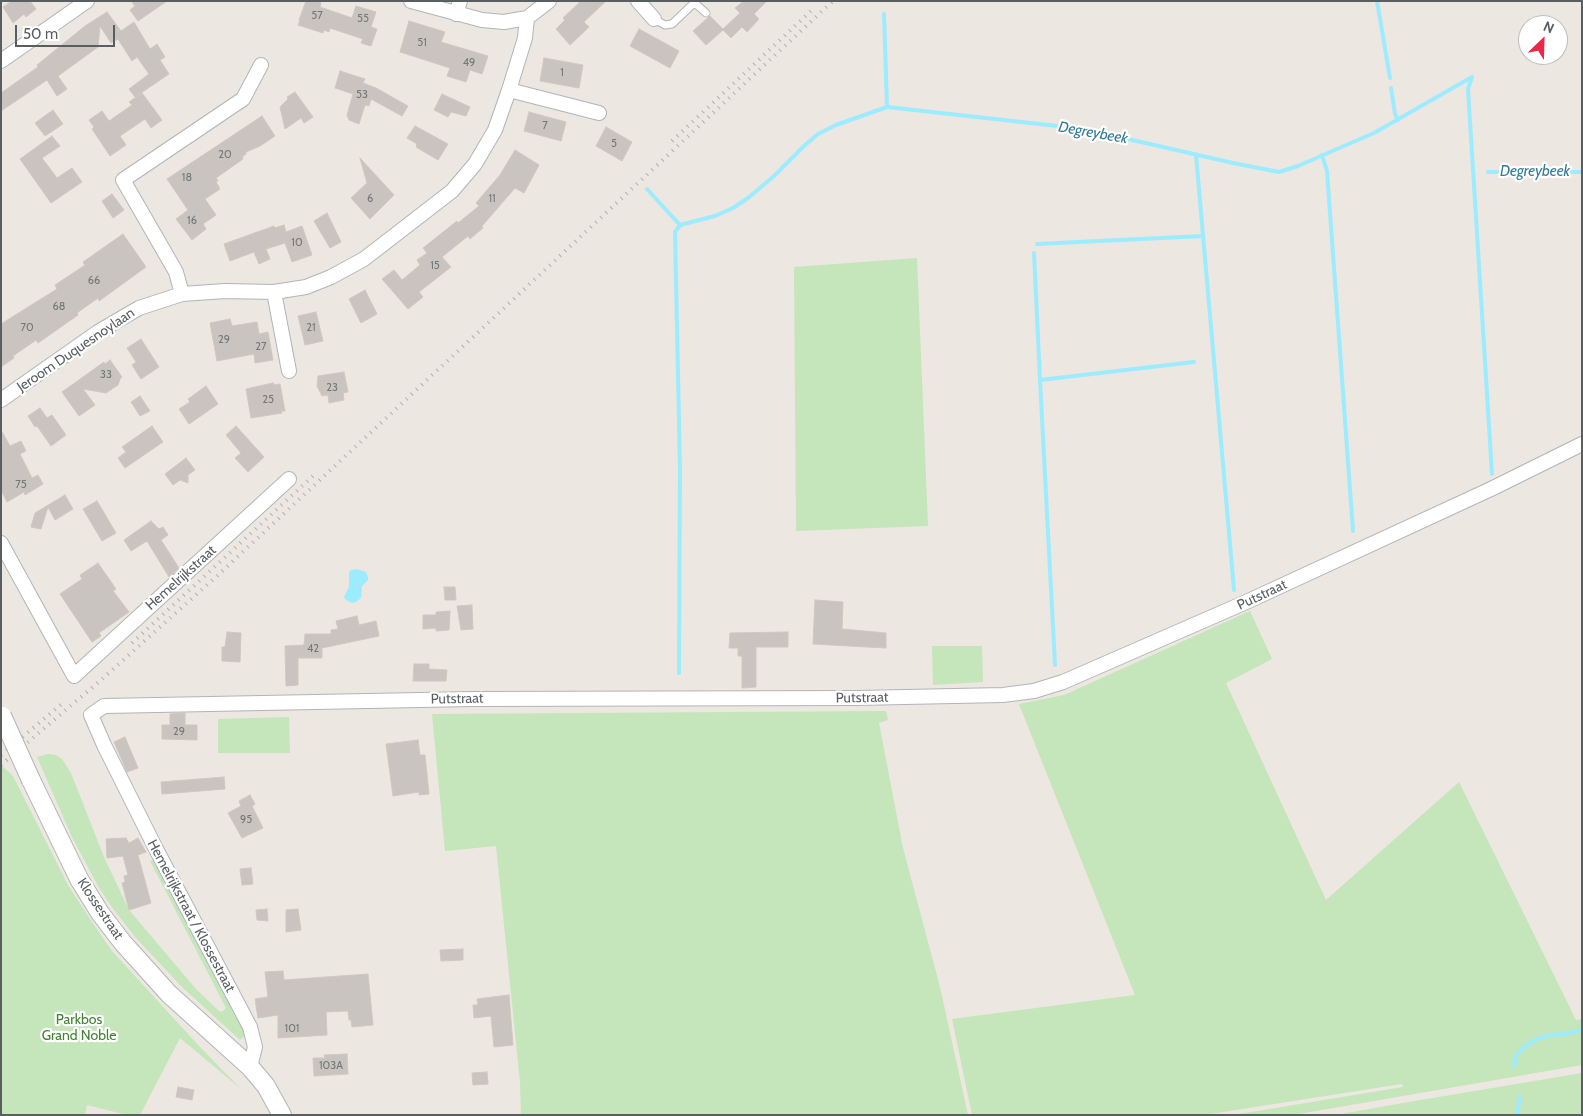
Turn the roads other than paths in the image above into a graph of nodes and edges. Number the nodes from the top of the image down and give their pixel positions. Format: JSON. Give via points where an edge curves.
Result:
{"nodes":[{"id":1,"x":87,"y":1,"type":"edge"},
{"id":2,"x":411,"y":1,"type":"edge"},
{"id":3,"x":549,"y":1,"type":"edge"},
{"id":4,"x":638,"y":1,"type":"edge"},
{"id":5,"x":458,"y":7,"type":"edge"},
{"id":6,"x":706,"y":13,"type":"dead end"},
{"id":7,"x":527,"y":18,"type":"junction"},
{"id":8,"x":654,"y":19,"type":"joint"},
{"id":9,"x":1,"y":61,"type":"edge"},
{"id":10,"x":261,"y":64,"type":"dead end"},
{"id":11,"x":509,"y":90,"type":"junction"},
{"id":12,"x":598,"y":113,"type":"dead end"},
{"id":13,"x":274,"y":292,"type":"junction"},
{"id":14,"x":182,"y":294,"type":"junction"},
{"id":15,"x":289,"y":371,"type":"dead end"},
{"id":16,"x":1,"y":400,"type":"edge"},
{"id":17,"x":1582,"y":444,"type":"edge"},
{"id":18,"x":289,"y":479,"type":"dead end"},
{"id":19,"x":1,"y":543,"type":"edge"},
{"id":20,"x":91,"y":715,"type":"joint"},
{"id":21,"x":2,"y":716,"type":"edge"},
{"id":22,"x":250,"y":1067,"type":"junction"},
{"id":23,"x":279,"y":1113,"type":"edge"}],
"edges":[{"from":1,"to":9,"type":"street"},
{"from":2,"to":5,"type":"street"},
{"from":3,"to":7,"type":"street"},
{"from":4,"to":8,"type":"street"},
{"from":5,"to":7,"type":"street","via":[[482,20],[504,22]]},
{"from":6,"to":8,"type":"lane","via":[[693,4],[672,24],[665,25]]},
{"from":7,"to":11,"type":"street","name":"Jeroom Duquesnoylaan"},
{"from":10,"to":14,"type":"street","via":[[243,99],[123,180],[176,272]]},
{"from":11,"to":12,"type":"street"},
{"from":11,"to":13,"type":"street","name":"Jeroom Duquesnoylaan","via":[[495,130],[475,164],[452,191],[364,259],[306,287]]},
{"from":13,"to":14,"type":"street","name":"Jeroom Duquesnoylaan"},
{"from":13,"to":15,"type":"street"},
{"from":14,"to":16,"type":"street","name":"Jeroom Duquesnoylaan","via":[[133,311]]},
{"from":17,"to":20,"type":"street","name":"Putstraat","via":[[1253,599],[1063,682],[1034,691],[1003,695],[856,698],[465,699],[104,706]]},
{"from":18,"to":19,"type":"street","name":"Hemelrijkstraat","via":[[74,676]]},
{"from":20,"to":22,"type":"street","name":"Hemelrijkstraat / Klossestraat","via":[[156,849],[250,1027],[255,1047]]},
{"from":21,"to":22,"type":"street","name":"Klossestraat","bridge":true,"via":[[79,879],[100,913],[169,994]]},
{"from":22,"to":23,"type":"street","via":[[266,1086]]}]}
